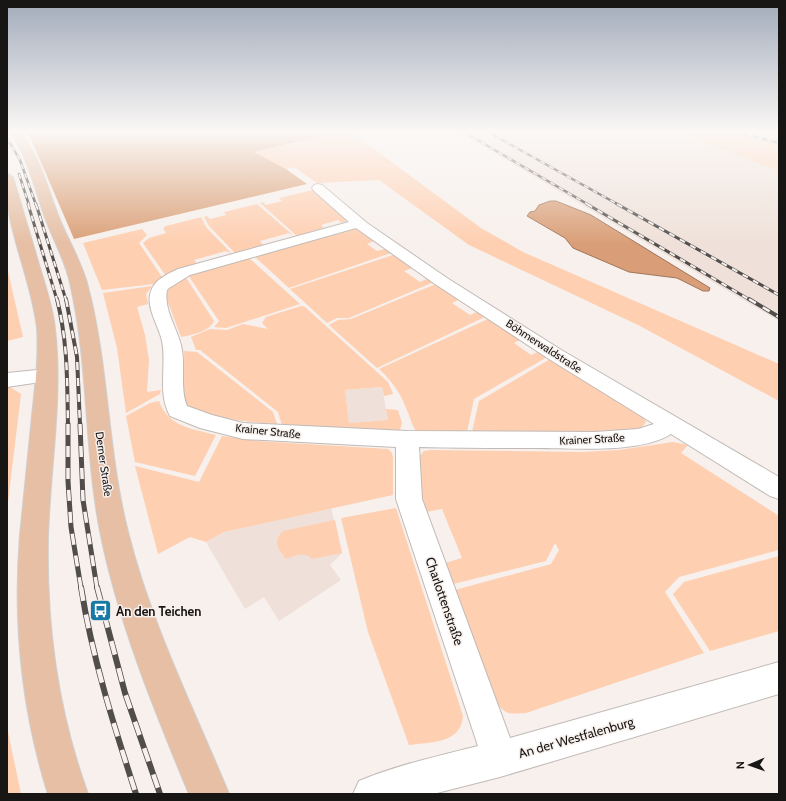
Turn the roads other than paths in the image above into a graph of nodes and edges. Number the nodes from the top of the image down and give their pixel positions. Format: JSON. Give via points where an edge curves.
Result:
{"nodes":[{"id":1,"x":36,"y":169,"type":"edge"},
{"id":2,"x":7,"y":176,"type":"edge"},
{"id":3,"x":318,"y":188,"type":"dead end"},
{"id":4,"x":359,"y":223,"type":"junction"},
{"id":5,"x":47,"y":375,"type":"junction"},
{"id":6,"x":7,"y":380,"type":"edge"},
{"id":7,"x":671,"y":424,"type":"junction"},
{"id":8,"x":407,"y":439,"type":"junction"},
{"id":9,"x":779,"y":489,"type":"edge"},
{"id":10,"x":779,"y":678,"type":"edge"},
{"id":11,"x":500,"y":759,"type":"junction"},
{"id":12,"x":68,"y":794,"type":"edge"},
{"id":13,"x":209,"y":794,"type":"edge"},
{"id":14,"x":372,"y":794,"type":"edge"}],
"edges":[{"from":1,"to":13,"type":"main road","name":"Derner Straße","via":[[49,210],[73,264],[85,317],[93,359],[97,412],[114,531],[152,654]]},
{"from":2,"to":5,"type":"main road","via":[[46,328]]},
{"from":3,"to":4,"type":"street","name":"Böhmerwaldstraße"},
{"from":4,"to":7,"type":"street","name":"Böhmerwaldstraße","via":[[441,281],[556,355]]},
{"from":4,"to":8,"type":"street","name":"Krainer Straße","via":[[184,272],[168,281],[159,291],[158,301],[173,349],[173,401],[178,411],[243,431]]},
{"from":5,"to":6,"type":"street"},
{"from":5,"to":12,"type":"main road","via":[[34,537],[33,597],[36,647],[44,703],[58,766]]},
{"from":7,"to":8,"type":"street","name":"Krainer Straße","via":[[656,433],[638,437],[595,440]]},
{"from":7,"to":9,"type":"street","name":"Böhmerwaldstraße"},
{"from":8,"to":11,"type":"street","name":"Charlottenstraße","via":[[409,499]]},
{"from":10,"to":11,"type":"street","name":"An der Westfalenburg"},
{"from":11,"to":14,"type":"street","name":"An der Westfalenburg","via":[[415,780]]}]}
